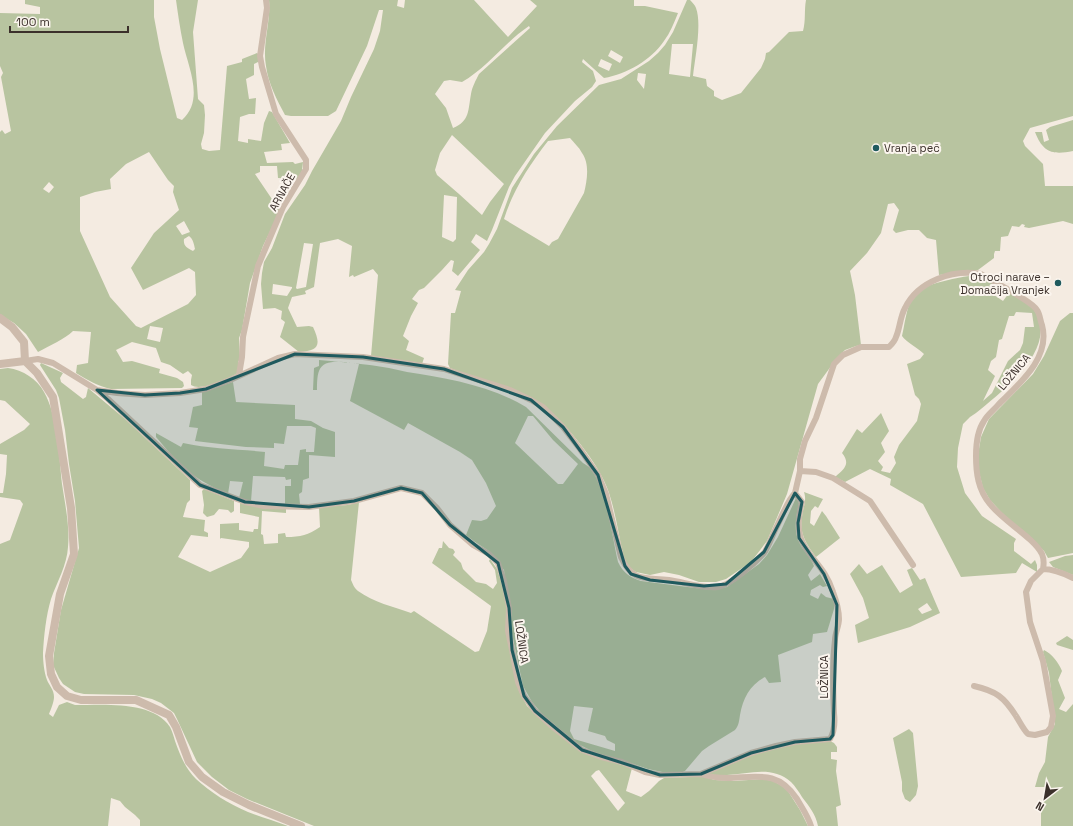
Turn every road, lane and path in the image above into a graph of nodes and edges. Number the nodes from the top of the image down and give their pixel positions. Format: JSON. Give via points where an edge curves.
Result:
{"nodes":[{"id":1,"x":266,"y":0,"type":"edge"},
{"id":2,"x":0,"y":318,"type":"edge"},
{"id":3,"x":25,"y":362,"type":"junction"},
{"id":4,"x":0,"y":364,"type":"edge"},
{"id":5,"x":239,"y":375,"type":"junction"},
{"id":6,"x":96,"y":390,"type":"junction"},
{"id":7,"x":800,"y":471,"type":"junction"},
{"id":8,"x":795,"y":493,"type":"junction"},
{"id":9,"x":913,"y":565,"type":"dead end"},
{"id":10,"x":1043,"y":569,"type":"junction"},
{"id":11,"x":1073,"y":578,"type":"edge"},
{"id":12,"x":974,"y":686,"type":"dead end"},
{"id":13,"x":701,"y":774,"type":"junction"},
{"id":14,"x":301,"y":826,"type":"edge"},
{"id":15,"x":811,"y":826,"type":"edge"}],
"edges":[{"from":1,"to":5,"type":"street","name":"ARNAČE","via":[[260,56],[262,68],[276,114],[306,160],[306,169],[283,207],[258,266],[243,337]]},
{"from":2,"to":3,"type":"street","via":[[12,327],[24,342]]},
{"from":3,"to":4,"type":"street"},
{"from":3,"to":6,"type":"street","via":[[38,359],[53,363]]},
{"from":3,"to":14,"type":"street","via":[[37,373],[53,397],[71,508],[74,554],[60,594],[48,656],[51,674],[57,687],[67,696],[81,700],[136,700],[168,715],[176,727],[189,762],[202,777],[223,792],[249,805]]},
{"from":5,"to":6,"type":"street","via":[[206,389],[180,393],[145,395]]},
{"from":5,"to":8,"type":"street","name":"LOŽNICA","via":[[278,358],[295,354],[363,357],[444,369],[510,390],[531,400],[543,407],[563,428],[598,475],[606,494],[625,566],[631,574],[650,580],[718,587],[726,584],[739,576],[764,552]]},
{"from":6,"to":13,"type":"street","name":"LOŽNICA","via":[[200,485],[245,502],[264,506],[309,507],[354,501],[401,488],[422,493],[438,508],[450,525],[498,563],[509,608],[508,631],[518,682],[535,711],[573,744],[588,753],[660,775]]},
{"from":7,"to":8,"type":"street","name":"LOŽNICA"},
{"from":7,"to":9,"type":"street","via":[[816,472],[833,478],[870,501]]},
{"from":7,"to":10,"type":"street","name":"LOŽNICA","via":[[805,441],[816,418],[834,364],[843,355],[861,347],[889,347],[896,338],[904,308],[914,293],[932,280],[948,276],[981,274],[1037,310],[1044,333],[1040,356],[1029,372],[984,420],[977,438],[976,453],[980,486],[989,503],[1042,554]]},
{"from":8,"to":13,"type":"street","name":"LOŽNICA","via":[[802,502],[798,523],[800,538],[833,590],[837,605],[839,619],[833,665],[833,735],[830,739],[795,742],[751,753]]},
{"from":10,"to":11,"type":"street"},
{"from":10,"to":12,"type":"street","via":[[1031,581],[1026,592],[1030,622],[1043,661],[1053,716],[1051,727],[1047,732],[1028,734],[1009,705],[999,695]]},
{"from":13,"to":15,"type":"street","name":"LOŽNICA","via":[[728,778],[760,776],[778,780],[792,792]]}]}
